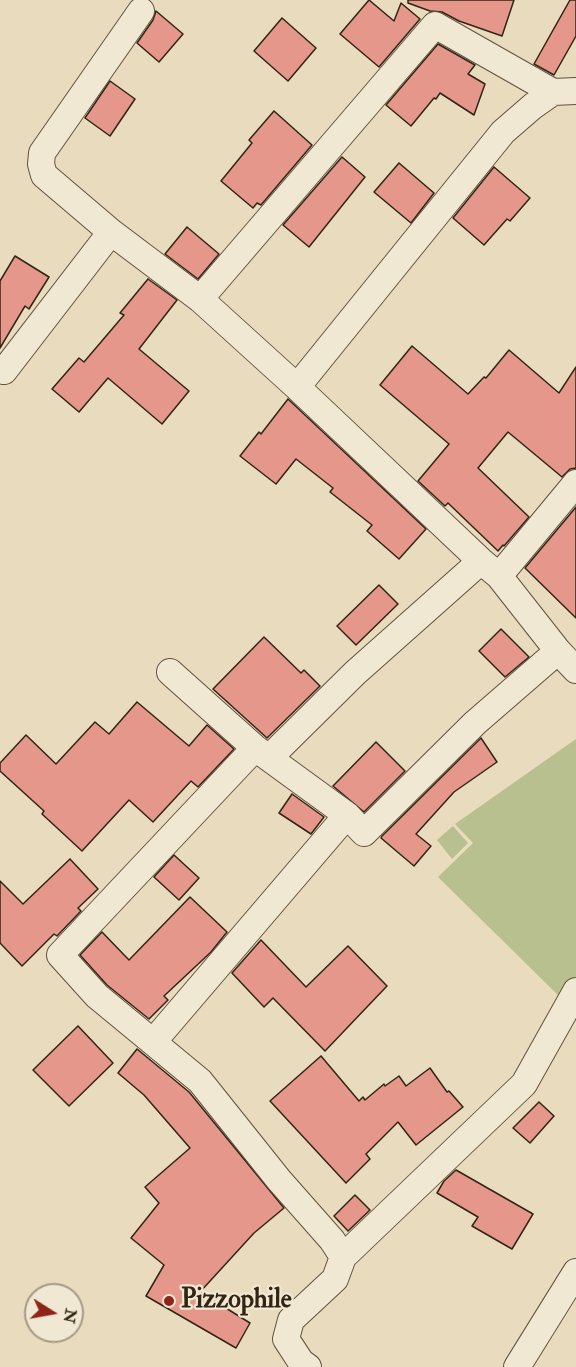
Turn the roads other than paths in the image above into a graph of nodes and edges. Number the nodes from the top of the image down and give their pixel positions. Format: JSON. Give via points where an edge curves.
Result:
{"nodes":[{"id":1,"x":141,"y":11,"type":"dead end"},
{"id":2,"x":564,"y":92,"type":"edge"},
{"id":3,"x":111,"y":232,"type":"junction"},
{"id":4,"x":200,"y":299,"type":"junction"},
{"id":5,"x":4,"y":371,"type":"dead end"},
{"id":6,"x":297,"y":387,"type":"junction"},
{"id":7,"x":576,"y":483,"type":"edge"},
{"id":8,"x":490,"y":569,"type":"junction"},
{"id":9,"x":558,"y":651,"type":"junction"},
{"id":10,"x":576,"y":670,"type":"edge"},
{"id":11,"x":170,"y":672,"type":"dead end"},
{"id":12,"x":262,"y":753,"type":"junction"},
{"id":13,"x":347,"y":815,"type":"junction"},
{"id":14,"x":576,"y":991,"type":"edge"},
{"id":15,"x":153,"y":1042,"type":"junction"},
{"id":16,"x":343,"y":1257,"type":"junction"},
{"id":17,"x":576,"y":1272,"type":"edge"},
{"id":18,"x":308,"y":1367,"type":"edge"},
{"id":19,"x":517,"y":1367,"type":"edge"}],
"edges":[{"from":1,"to":3,"type":"street","via":[[42,153],[44,175]]},
{"from":2,"to":4,"type":"street","via":[[435,25]]},
{"from":2,"to":6,"type":"street","via":[[533,106],[503,132]]},
{"from":3,"to":4,"type":"street"},
{"from":3,"to":5,"type":"street"},
{"from":4,"to":6,"type":"street"},
{"from":6,"to":8,"type":"street"},
{"from":7,"to":8,"type":"street"},
{"from":8,"to":9,"type":"street"},
{"from":8,"to":12,"type":"street","via":[[355,674]]},
{"from":9,"to":10,"type":"street"},
{"from":9,"to":13,"type":"street","via":[[475,723],[364,833]]},
{"from":11,"to":12,"type":"street"},
{"from":12,"to":13,"type":"street"},
{"from":12,"to":15,"type":"street","via":[[60,955],[97,996]]},
{"from":13,"to":15,"type":"street"},
{"from":14,"to":16,"type":"street","via":[[524,1084]]},
{"from":15,"to":16,"type":"street","via":[[200,1081]]},
{"from":16,"to":18,"type":"street","via":[[336,1279],[291,1320],[286,1339]]},
{"from":17,"to":19,"type":"street"}]}
